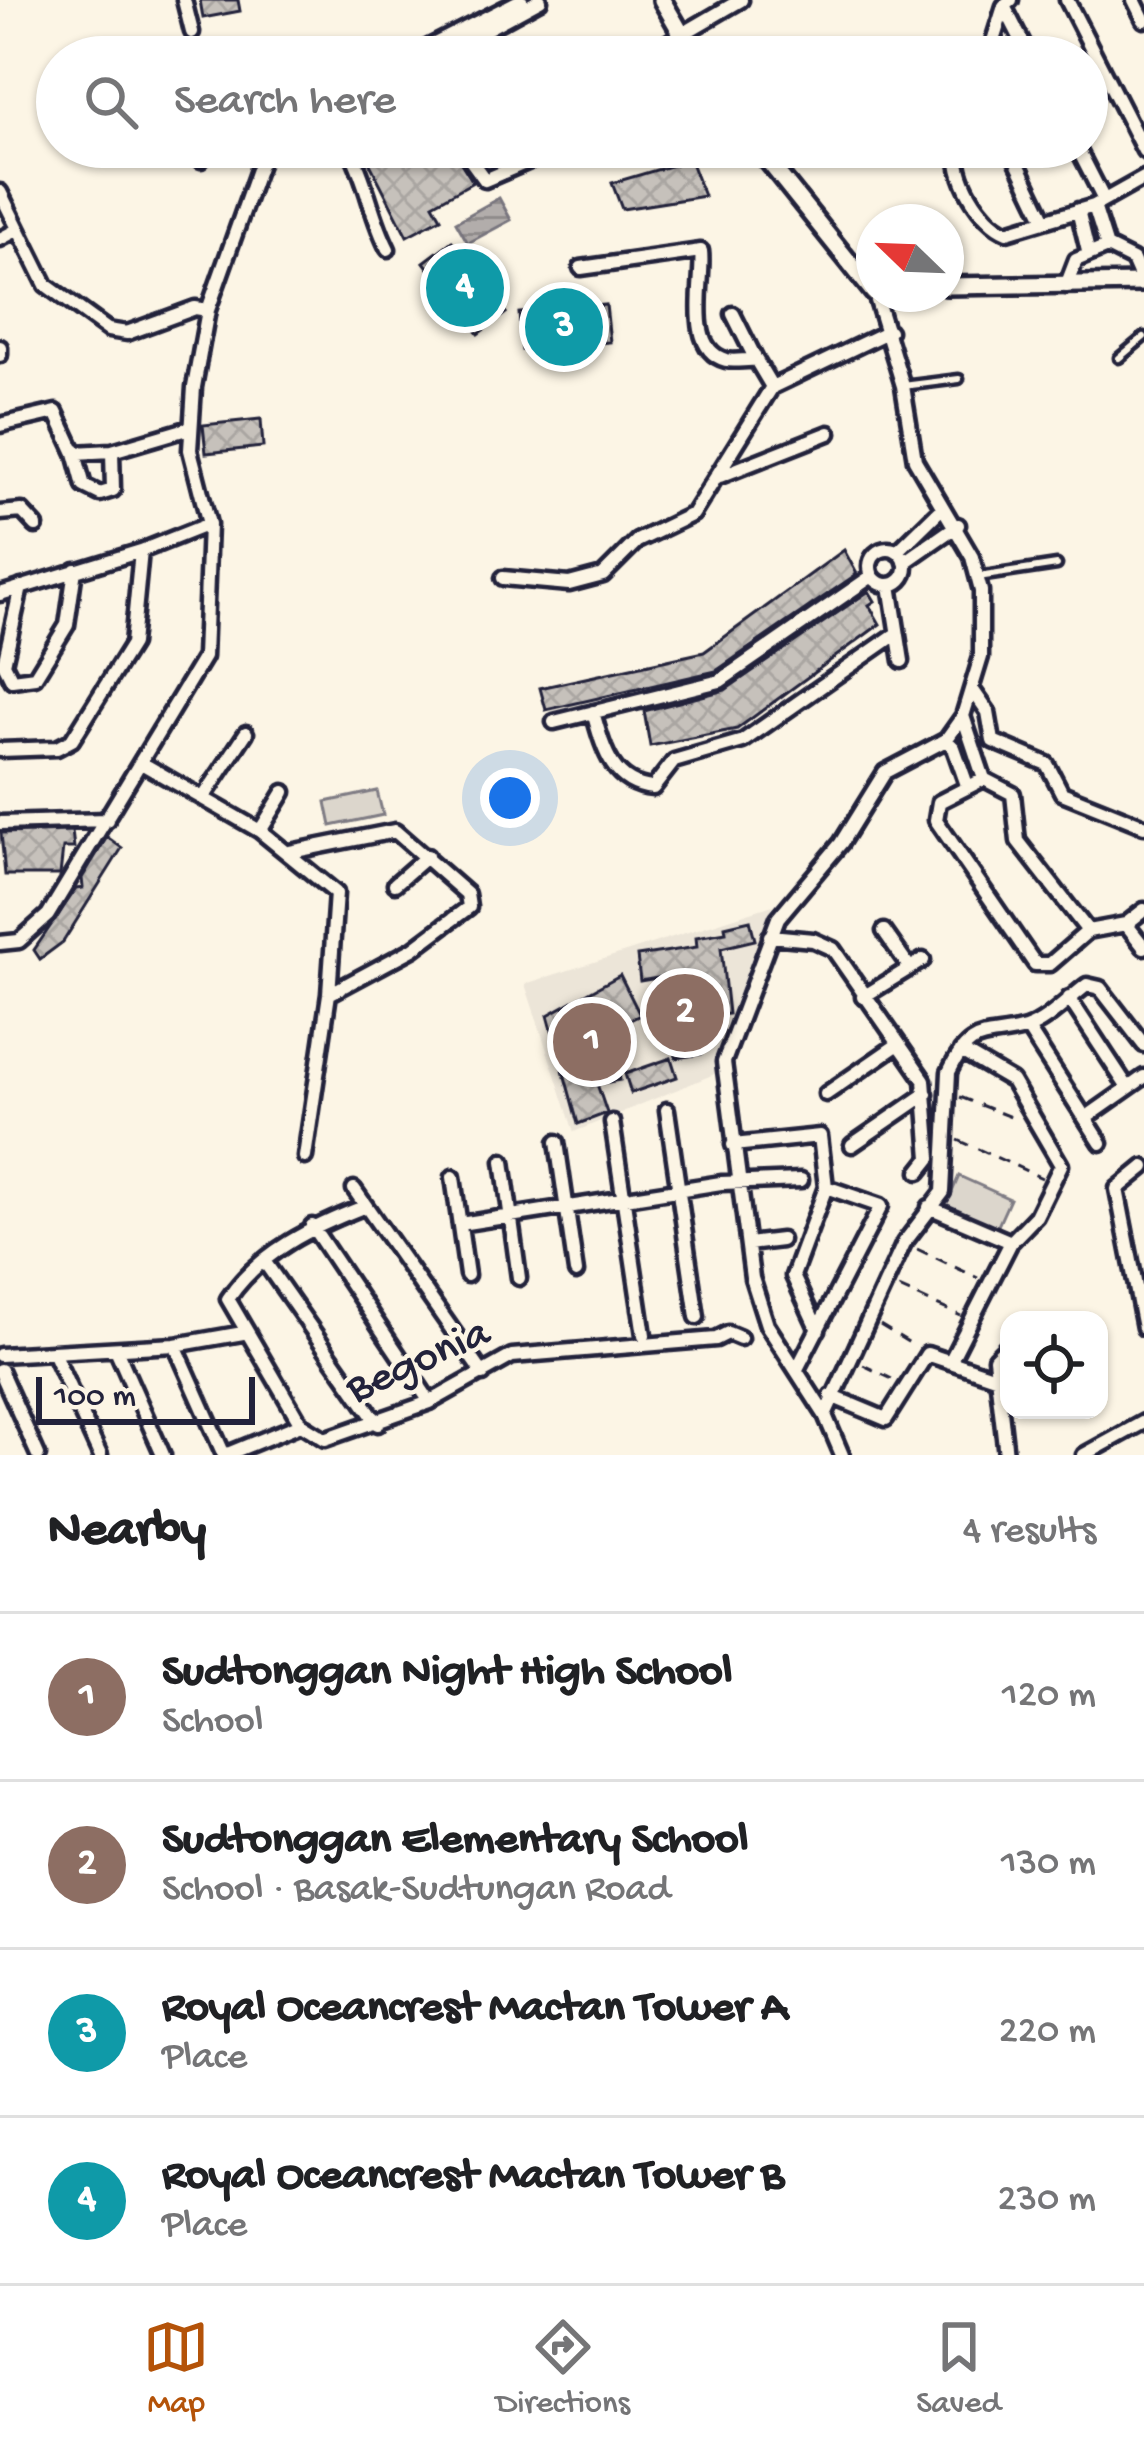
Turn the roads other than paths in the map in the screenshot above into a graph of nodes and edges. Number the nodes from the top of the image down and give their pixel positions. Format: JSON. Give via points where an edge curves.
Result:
{"nodes":[{"id":1,"x":184,"y":0,"type":"edge"},
{"id":2,"x":521,"y":0,"type":"edge"},
{"id":3,"x":540,"y":0,"type":"edge"},
{"id":4,"x":662,"y":0,"type":"edge"},
{"id":5,"x":741,"y":0,"type":"edge"},
{"id":6,"x":1067,"y":0,"type":"edge"},
{"id":7,"x":1134,"y":0,"type":"edge"},
{"id":8,"x":1008,"y":3,"type":"edge"},
{"id":9,"x":1144,"y":20,"type":"edge"},
{"id":10,"x":191,"y":32,"type":"dead end"},
{"id":11,"x":681,"y":32,"type":"junction"},
{"id":12,"x":464,"y":36,"type":"edge"},
{"id":13,"x":469,"y":36,"type":"edge"},
{"id":14,"x":675,"y":36,"type":"edge"},
{"id":15,"x":683,"y":36,"type":"edge"},
{"id":16,"x":996,"y":36,"type":"edge"},
{"id":17,"x":1021,"y":36,"type":"edge"},
{"id":18,"x":1085,"y":36,"type":"edge"},
{"id":19,"x":1108,"y":80,"type":"edge"},
{"id":20,"x":1144,"y":151,"type":"edge"},
{"id":21,"x":259,"y":168,"type":"edge"},
{"id":22,"x":359,"y":168,"type":"edge"},
{"id":23,"x":476,"y":168,"type":"edge"},
{"id":24,"x":513,"y":168,"type":"edge"},
{"id":25,"x":774,"y":168,"type":"edge"},
{"id":26,"x":956,"y":168,"type":"edge"},
{"id":27,"x":1020,"y":168,"type":"edge"},
{"id":28,"x":1085,"y":168,"type":"edge"},
{"id":29,"x":1144,"y":178,"type":"edge"},
{"id":30,"x":0,"y":192,"type":"edge"},
{"id":31,"x":1099,"y":203,"type":"junction"},
{"id":32,"x":1078,"y":210,"type":"junction"},
{"id":33,"x":1044,"y":218,"type":"junction"},
{"id":34,"x":17,"y":230,"type":"junction"},
{"id":35,"x":0,"y":239,"type":"edge"},
{"id":36,"x":1107,"y":247,"type":"junction"},
{"id":37,"x":388,"y":249,"type":"dead end"},
{"id":38,"x":1088,"y":251,"type":"junction"},
{"id":39,"x":581,"y":268,"type":"dead end"},
{"id":40,"x":856,"y":271,"type":"edge"},
{"id":41,"x":1143,"y":284,"type":"edge"},
{"id":42,"x":964,"y":286,"type":"edge"},
{"id":43,"x":1066,"y":286,"type":"junction"},
{"id":44,"x":208,"y":310,"type":"junction"},
{"id":45,"x":881,"y":312,"type":"edge"},
{"id":46,"x":733,"y":314,"type":"dead end"},
{"id":47,"x":889,"y":331,"type":"junction"},
{"id":48,"x":1144,"y":337,"type":"edge"},
{"id":49,"x":1119,"y":358,"type":"dead end"},
{"id":50,"x":756,"y":360,"type":"junction"},
{"id":51,"x":959,"y":379,"type":"dead end"},
{"id":52,"x":903,"y":386,"type":"junction"},
{"id":53,"x":772,"y":387,"type":"junction"},
{"id":54,"x":0,"y":425,"type":"edge"},
{"id":55,"x":190,"y":428,"type":"junction"},
{"id":56,"x":829,"y":433,"type":"dead end"},
{"id":57,"x":112,"y":452,"type":"junction"},
{"id":58,"x":75,"y":453,"type":"junction"},
{"id":59,"x":720,"y":476,"type":"junction"},
{"id":60,"x":942,"y":508,"type":"junction"},
{"id":61,"x":0,"y":513,"type":"edge"},
{"id":62,"x":209,"y":524,"type":"junction"},
{"id":63,"x":958,"y":525,"type":"junction"},
{"id":64,"x":36,"y":526,"type":"dead end"},
{"id":65,"x":141,"y":551,"type":"junction"},
{"id":66,"x":901,"y":557,"type":"junction"},
{"id":67,"x":1057,"y":565,"type":"dead end"},
{"id":68,"x":75,"y":570,"type":"junction"},
{"id":69,"x":872,"y":576,"type":"junction"},
{"id":70,"x":977,"y":577,"type":"junction"},
{"id":71,"x":503,"y":578,"type":"dead end"},
{"id":72,"x":890,"y":585,"type":"junction"},
{"id":73,"x":21,"y":587,"type":"junction"},
{"id":74,"x":0,"y":594,"type":"edge"},
{"id":75,"x":896,"y":634,"type":"junction"},
{"id":76,"x":902,"y":662,"type":"dead end"},
{"id":77,"x":972,"y":689,"type":"junction"},
{"id":78,"x":592,"y":712,"type":"junction"},
{"id":79,"x":963,"y":716,"type":"junction"},
{"id":80,"x":554,"y":722,"type":"dead end"},
{"id":81,"x":246,"y":733,"type":"dead end"},
{"id":82,"x":946,"y":740,"type":"junction"},
{"id":83,"x":0,"y":750,"type":"edge"},
{"id":84,"x":143,"y":764,"type":"junction"},
{"id":85,"x":987,"y":779,"type":"junction"},
{"id":86,"x":967,"y":785,"type":"junction"},
{"id":87,"x":284,"y":792,"type":"dead end"},
{"id":88,"x":203,"y":798,"type":"junction"},
{"id":89,"x":106,"y":820,"type":"junction"},
{"id":90,"x":0,"y":823,"type":"edge"},
{"id":91,"x":1144,"y":826,"type":"edge"},
{"id":92,"x":260,"y":831,"type":"junction"},
{"id":93,"x":290,"y":852,"type":"junction"},
{"id":94,"x":427,"y":856,"type":"junction"},
{"id":95,"x":395,"y":884,"type":"dead end"},
{"id":96,"x":1144,"y":910,"type":"edge"},
{"id":97,"x":1126,"y":924,"type":"junction"},
{"id":98,"x":884,"y":931,"type":"dead end"},
{"id":99,"x":1088,"y":931,"type":"junction"},
{"id":100,"x":770,"y":936,"type":"junction"},
{"id":101,"x":0,"y":943,"type":"edge"},
{"id":102,"x":1144,"y":947,"type":"edge"},
{"id":103,"x":329,"y":994,"type":"junction"},
{"id":104,"x":863,"y":997,"type":"junction"},
{"id":105,"x":1070,"y":998,"type":"junction"},
{"id":106,"x":1028,"y":1029,"type":"junction"},
{"id":107,"x":898,"y":1045,"type":"junction"},
{"id":108,"x":1144,"y":1045,"type":"edge"},
{"id":109,"x":961,"y":1051,"type":"junction"},
{"id":110,"x":1144,"y":1077,"type":"edge"},
{"id":111,"x":1128,"y":1088,"type":"junction"},
{"id":112,"x":826,"y":1094,"type":"dead end"},
{"id":113,"x":926,"y":1094,"type":"junction"},
{"id":114,"x":667,"y":1110,"type":"dead end"},
{"id":115,"x":1087,"y":1117,"type":"junction"},
{"id":116,"x":611,"y":1122,"type":"dead end"},
{"id":117,"x":557,"y":1142,"type":"dead end"},
{"id":118,"x":1101,"y":1143,"type":"dead end"},
{"id":119,"x":734,"y":1144,"type":"junction"},
{"id":120,"x":852,"y":1145,"type":"dead end"},
{"id":121,"x":305,"y":1157,"type":"dead end"},
{"id":122,"x":502,"y":1161,"type":"dead end"},
{"id":123,"x":1144,"y":1167,"type":"edge"},
{"id":124,"x":919,"y":1172,"type":"dead end"},
{"id":125,"x":453,"y":1177,"type":"dead end"},
{"id":126,"x":801,"y":1180,"type":"dead end"},
{"id":127,"x":739,"y":1185,"type":"junction"},
{"id":128,"x":826,"y":1187,"type":"junction"},
{"id":129,"x":354,"y":1189,"type":"dead end"},
{"id":130,"x":677,"y":1193,"type":"junction"},
{"id":131,"x":622,"y":1201,"type":"junction"},
{"id":132,"x":366,"y":1207,"type":"junction"},
{"id":133,"x":929,"y":1207,"type":"junction"},
{"id":134,"x":567,"y":1208,"type":"junction"},
{"id":135,"x":511,"y":1216,"type":"junction"},
{"id":136,"x":460,"y":1224,"type":"junction"},
{"id":137,"x":312,"y":1226,"type":"junction"},
{"id":138,"x":781,"y":1240,"type":"dead end"},
{"id":139,"x":1011,"y":1242,"type":"junction"},
{"id":140,"x":748,"y":1244,"type":"junction"},
{"id":141,"x":264,"y":1261,"type":"junction"},
{"id":142,"x":576,"y":1272,"type":"dead end"},
{"id":143,"x":467,"y":1275,"type":"dead end"},
{"id":144,"x":519,"y":1278,"type":"dead end"},
{"id":145,"x":697,"y":1317,"type":"dead end"},
{"id":146,"x":1144,"y":1328,"type":"edge"},
{"id":147,"x":818,"y":1330,"type":"junction"},
{"id":148,"x":770,"y":1332,"type":"junction"},
{"id":149,"x":243,"y":1333,"type":"junction"},
{"id":150,"x":644,"y":1335,"type":"dead end"},
{"id":151,"x":175,"y":1345,"type":"junction"},
{"id":152,"x":116,"y":1348,"type":"junction"},
{"id":153,"x":53,"y":1352,"type":"junction"},
{"id":154,"x":1000,"y":1353,"type":"edge"},
{"id":155,"x":0,"y":1355,"type":"edge"},
{"id":156,"x":950,"y":1362,"type":"junction"},
{"id":157,"x":797,"y":1369,"type":"junction"},
{"id":158,"x":0,"y":1370,"type":"edge"},
{"id":159,"x":483,"y":1374,"type":"junction"},
{"id":160,"x":998,"y":1378,"type":"junction"},
{"id":161,"x":831,"y":1396,"type":"junction"},
{"id":162,"x":430,"y":1402,"type":"junction"},
{"id":163,"x":825,"y":1415,"type":"junction"},
{"id":164,"x":1144,"y":1422,"type":"edge"},
{"id":165,"x":301,"y":1424,"type":"junction"},
{"id":166,"x":378,"y":1424,"type":"junction"},
{"id":167,"x":38,"y":1455,"type":"edge"},
{"id":168,"x":100,"y":1455,"type":"edge"},
{"id":169,"x":163,"y":1455,"type":"edge"},
{"id":170,"x":224,"y":1455,"type":"edge"},
{"id":171,"x":842,"y":1455,"type":"edge"},
{"id":172,"x":1006,"y":1455,"type":"edge"},
{"id":173,"x":1084,"y":1455,"type":"edge"}],
"edges":[{"from":1,"to":10,"type":"street"},
{"from":2,"to":12,"type":"street"},
{"from":3,"to":13,"type":"street"},
{"from":4,"to":11,"type":"street"},
{"from":5,"to":11,"type":"street"},
{"from":6,"to":18,"type":"street"},
{"from":7,"to":9,"type":"street"},
{"from":8,"to":16,"type":"street"},
{"from":8,"to":17,"type":"street"},
{"from":11,"to":14,"type":"street"},
{"from":11,"to":15,"type":"street"},
{"from":19,"to":20,"type":"street"},
{"from":21,"to":44,"type":"street"},
{"from":22,"to":37,"type":"street"},
{"from":23,"to":24,"type":"street","via":[[485,180]]},
{"from":25,"to":40,"type":"street"},
{"from":26,"to":33,"type":"street","via":[[998,229]]},
{"from":27,"to":33,"type":"street"},
{"from":28,"to":31,"type":"street"},
{"from":29,"to":31,"type":"street"},
{"from":30,"to":34,"type":"street"},
{"from":31,"to":32,"type":"street"},
{"from":31,"to":36,"type":"street"},
{"from":32,"to":33,"type":"street"},
{"from":32,"to":38,"type":"street"},
{"from":34,"to":35,"type":"street"},
{"from":34,"to":44,"type":"street","via":[[46,285],[108,330],[127,334]]},
{"from":36,"to":38,"type":"street"},
{"from":36,"to":41,"type":"street","via":[[1133,260]]},
{"from":38,"to":43,"type":"street"},
{"from":39,"to":50,"type":"street","via":[[701,250],[696,305],[709,347],[728,361]]},
{"from":41,"to":43,"type":"street"},
{"from":42,"to":43,"type":"street"},
{"from":44,"to":55,"type":"street"},
{"from":45,"to":47,"type":"street"},
{"from":46,"to":50,"type":"street"},
{"from":47,"to":52,"type":"street"},
{"from":47,"to":53,"type":"street"},
{"from":48,"to":49,"type":"lane"},
{"from":50,"to":53,"type":"street"},
{"from":51,"to":52,"type":"lane"},
{"from":52,"to":60,"type":"street","via":[[915,460]]},
{"from":53,"to":59,"type":"street"},
{"from":54,"to":58,"type":"street","via":[[56,412]]},
{"from":55,"to":57,"type":"street"},
{"from":55,"to":62,"type":"street"},
{"from":56,"to":59,"type":"street"},
{"from":57,"to":58,"type":"street"},
{"from":57,"to":58,"type":"street","via":[[116,479],[100,494],[84,486]]},
{"from":59,"to":71,"type":"street","via":[[694,514],[637,541],[603,575],[568,584]]},
{"from":60,"to":63,"type":"street"},
{"from":60,"to":66,"type":"street"},
{"from":61,"to":64,"type":"street","via":[[22,511]]},
{"from":62,"to":65,"type":"street"},
{"from":62,"to":84,"type":"street","via":[[204,657]]},
{"from":63,"to":66,"type":"street"},
{"from":63,"to":70,"type":"street"},
{"from":65,"to":68,"type":"street"},
{"from":65,"to":83,"type":"street","via":[[128,655],[72,740]]},
{"from":66,"to":69,"type":"street","via":[[875,554]]},
{"from":66,"to":72,"type":"street","via":[[904,574]]},
{"from":67,"to":70,"type":"lane"},
{"from":68,"to":73,"type":"street"},
{"from":68,"to":73,"type":"street","via":[[67,625],[35,677],[24,681],[12,680],[4,664]]},
{"from":69,"to":72,"type":"street"},
{"from":69,"to":78,"type":"street","via":[[720,681]]},
{"from":70,"to":77,"type":"street","via":[[981,657]]},
{"from":72,"to":75,"type":"street"},
{"from":73,"to":74,"type":"street"},
{"from":75,"to":76,"type":"street"},
{"from":75,"to":78,"type":"street","via":[[742,740],[674,761],[653,788],[612,766]]},
{"from":77,"to":79,"type":"street"},
{"from":77,"to":91,"type":"street","via":[[988,712],[993,740],[1047,764],[1062,793]]},
{"from":78,"to":80,"type":"street"},
{"from":79,"to":82,"type":"street"},
{"from":79,"to":85,"type":"street"},
{"from":81,"to":88,"type":"street"},
{"from":82,"to":86,"type":"street"},
{"from":82,"to":100,"type":"street","via":[[885,772]]},
{"from":84,"to":88,"type":"street"},
{"from":84,"to":89,"type":"street"},
{"from":85,"to":86,"type":"street"},
{"from":85,"to":99,"type":"street","via":[[1013,794],[1018,841]]},
{"from":86,"to":99,"type":"street","via":[[940,802],[936,820],[1042,968]]},
{"from":87,"to":92,"type":"street"},
{"from":88,"to":92,"type":"street"},
{"from":89,"to":90,"type":"street"},
{"from":89,"to":101,"type":"street","via":[[48,915],[20,941]]},
{"from":92,"to":93,"type":"street"},
{"from":93,"to":94,"type":"street","via":[[395,831]]},
{"from":93,"to":103,"type":"street","via":[[336,892]]},
{"from":94,"to":95,"type":"street"},
{"from":94,"to":103,"type":"street","via":[[463,887],[469,907],[413,949]]},
{"from":96,"to":97,"type":"street"},
{"from":97,"to":99,"type":"street"},
{"from":97,"to":102,"type":"street"},
{"from":98,"to":104,"type":"street","via":[[917,964]]},
{"from":100,"to":104,"type":"street","via":[[824,943]]},
{"from":100,"to":119,"type":"street","via":[[724,1062]]},
{"from":103,"to":121,"type":"street"},
{"from":104,"to":107,"type":"street"},
{"from":105,"to":106,"type":"street"},
{"from":105,"to":108,"type":"street","via":[[1087,985],[1100,988]]},
{"from":105,"to":111,"type":"street"},
{"from":106,"to":109,"type":"street","via":[[979,1034]]},
{"from":106,"to":115,"type":"street"},
{"from":107,"to":112,"type":"street"},
{"from":107,"to":113,"type":"street"},
{"from":109,"to":133,"type":"street","via":[[949,1072],[943,1192]]},
{"from":109,"to":139,"type":"street","via":[[1012,1081],[1061,1165],[1036,1216]]},
{"from":110,"to":111,"type":"street"},
{"from":111,"to":115,"type":"street"},
{"from":113,"to":120,"type":"street"},
{"from":113,"to":124,"type":"street","via":[[930,1157]]},
{"from":114,"to":130,"type":"street"},
{"from":115,"to":118,"type":"street"},
{"from":116,"to":131,"type":"street"},
{"from":117,"to":134,"type":"street"},
{"from":119,"to":127,"type":"street"},
{"from":119,"to":128,"type":"street","via":[[818,1134]]},
{"from":122,"to":135,"type":"street"},
{"from":123,"to":146,"type":"street","via":[[1117,1189]]},
{"from":125,"to":136,"type":"street"},
{"from":126,"to":127,"type":"street"},
{"from":127,"to":130,"type":"street"},
{"from":127,"to":140,"type":"street"},
{"from":128,"to":147,"type":"street","via":[[793,1276]]},
{"from":128,"to":147,"type":"street","via":[[881,1206]]},
{"from":129,"to":132,"type":"street"},
{"from":130,"to":131,"type":"street"},
{"from":130,"to":145,"type":"street"},
{"from":131,"to":134,"type":"street"},
{"from":131,"to":150,"type":"street"},
{"from":132,"to":137,"type":"street"},
{"from":132,"to":159,"type":"street"},
{"from":133,"to":139,"type":"street"},
{"from":133,"to":161,"type":"street"},
{"from":134,"to":135,"type":"street"},
{"from":134,"to":142,"type":"street"},
{"from":135,"to":136,"type":"street"},
{"from":135,"to":144,"type":"street"},
{"from":136,"to":143,"type":"street"},
{"from":137,"to":141,"type":"street"},
{"from":137,"to":162,"type":"street"},
{"from":138,"to":140,"type":"street"},
{"from":139,"to":156,"type":"street"},
{"from":140,"to":148,"type":"street"},
{"from":141,"to":149,"type":"street","via":[[228,1299]]},
{"from":141,"to":166,"type":"street"},
{"from":147,"to":157,"type":"street"},
{"from":148,"to":157,"type":"street"},
{"from":148,"to":159,"type":"street","name":"Begonia","via":[[512,1356]]},
{"from":149,"to":151,"type":"street"},
{"from":149,"to":165,"type":"street"},
{"from":151,"to":152,"type":"street"},
{"from":151,"to":170,"type":"street"},
{"from":152,"to":153,"type":"street"},
{"from":152,"to":169,"type":"street"},
{"from":153,"to":155,"type":"street"},
{"from":153,"to":168,"type":"street"},
{"from":154,"to":160,"type":"street"},
{"from":156,"to":160,"type":"street"},
{"from":156,"to":161,"type":"street","via":[[927,1354],[886,1419]]},
{"from":157,"to":163,"type":"street"},
{"from":158,"to":167,"type":"street"},
{"from":159,"to":162,"type":"street","name":"Begonia"},
{"from":160,"to":172,"type":"street"},
{"from":161,"to":163,"type":"street"},
{"from":162,"to":166,"type":"street","name":"Begonia"},
{"from":163,"to":171,"type":"street"},
{"from":164,"to":173,"type":"street"},
{"from":165,"to":166,"type":"street","name":"Begonia","via":[[334,1440]]},
{"from":165,"to":170,"type":"street"}]}
